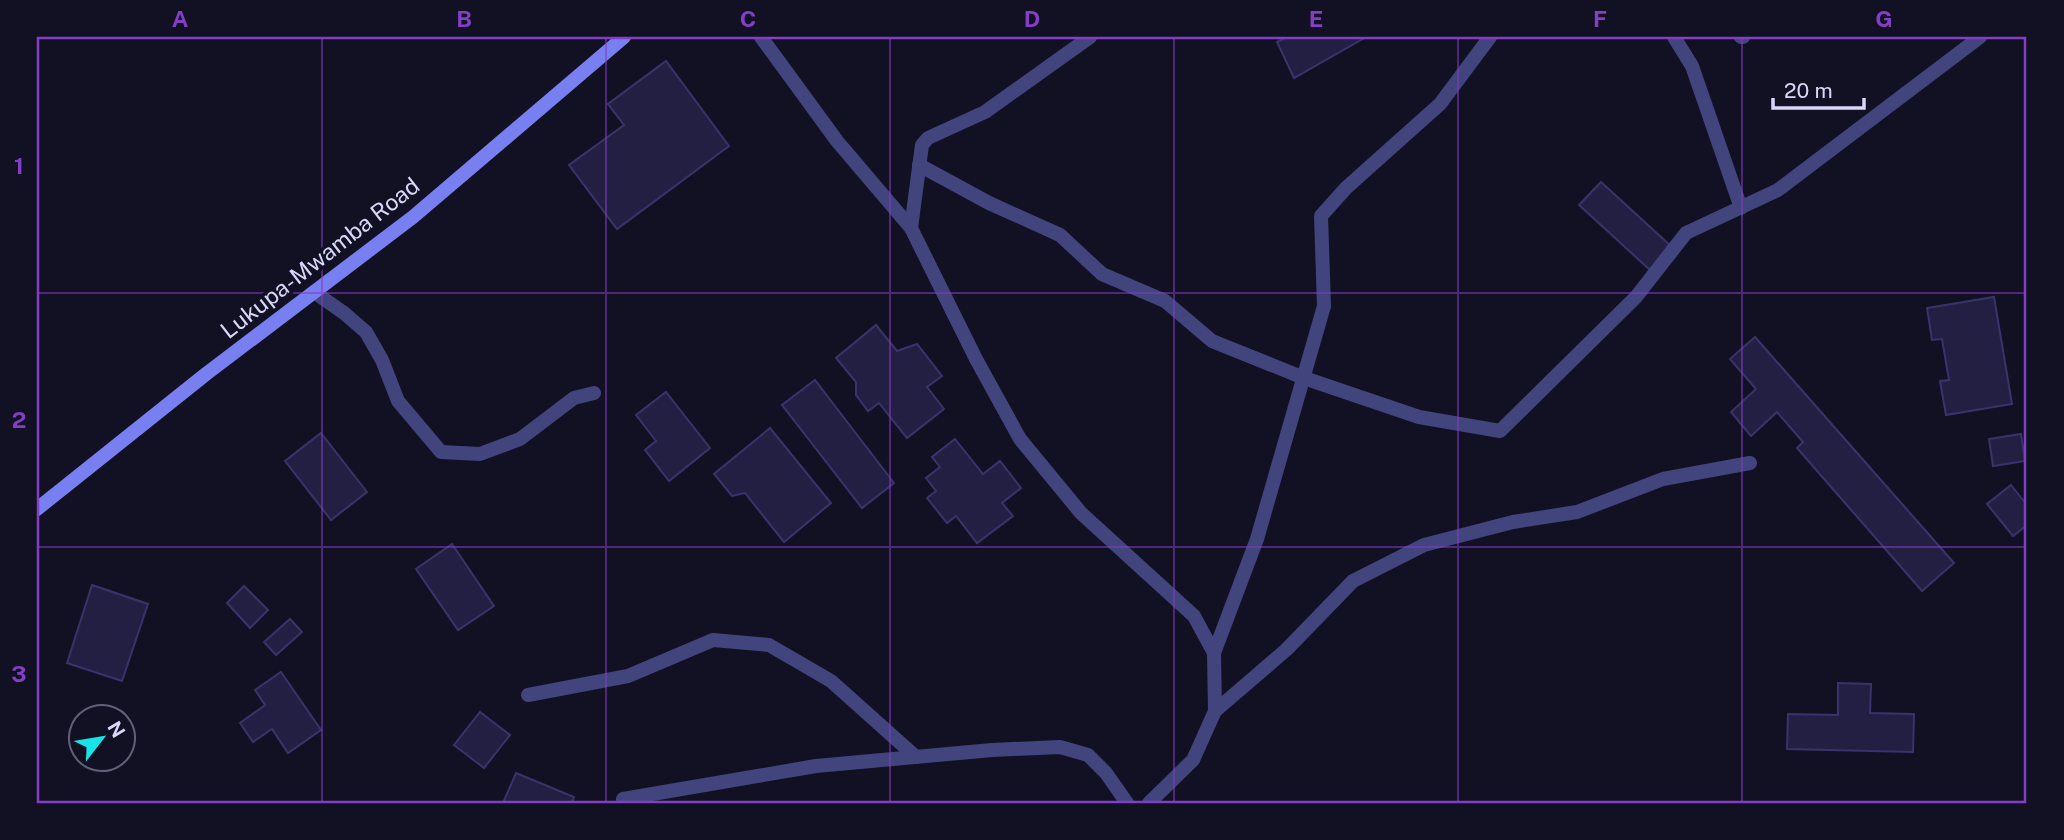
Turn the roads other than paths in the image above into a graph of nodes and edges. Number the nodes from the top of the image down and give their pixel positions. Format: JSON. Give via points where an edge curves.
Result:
{"nodes":[{"id":1,"x":624,"y":37,"type":"edge"},
{"id":2,"x":761,"y":37,"type":"edge"},
{"id":3,"x":1090,"y":37,"type":"edge"},
{"id":4,"x":1490,"y":37,"type":"edge"},
{"id":5,"x":1674,"y":37,"type":"edge"},
{"id":6,"x":1980,"y":37,"type":"edge"},
{"id":7,"x":919,"y":165,"type":"junction"},
{"id":8,"x":1741,"y":208,"type":"junction"},
{"id":9,"x":911,"y":228,"type":"junction"},
{"id":10,"x":314,"y":292,"type":"junction"},
{"id":11,"x":1304,"y":378,"type":"junction"},
{"id":12,"x":594,"y":393,"type":"dead end"},
{"id":13,"x":1750,"y":463,"type":"dead end"},
{"id":14,"x":37,"y":509,"type":"edge"},
{"id":15,"x":1214,"y":653,"type":"junction"},
{"id":16,"x":528,"y":695,"type":"dead end"},
{"id":17,"x":1215,"y":711,"type":"junction"},
{"id":18,"x":916,"y":757,"type":"junction"},
{"id":19,"x":623,"y":799,"type":"dead end"},
{"id":20,"x":1127,"y":803,"type":"edge"},
{"id":21,"x":1149,"y":803,"type":"edge"}],
"edges":[{"from":1,"to":10,"type":"street","name":"Lukupa-Mwamba Road","via":[[414,217]]},
{"from":2,"to":9,"type":"street","via":[[837,141]]},
{"from":3,"to":7,"type":"street","via":[[985,113],[928,138]]},
{"from":4,"to":11,"type":"street","via":[[1440,104],[1321,216],[1324,306]]},
{"from":5,"to":8,"type":"street","via":[[1692,66]]},
{"from":6,"to":8,"type":"street","via":[[1778,190]]},
{"from":7,"to":9,"type":"street"},
{"from":7,"to":11,"type":"street","via":[[1060,235],[1102,274],[1165,301],[1212,341]]},
{"from":8,"to":11,"type":"street","via":[[1686,233],[1636,297],[1500,431],[1419,417]]},
{"from":9,"to":15,"type":"street","via":[[1020,439],[1081,513],[1194,616]]},
{"from":10,"to":12,"type":"street","via":[[366,332],[398,401],[441,452],[480,454],[520,439],[574,398]]},
{"from":10,"to":14,"type":"street","name":"Lukupa-Mwamba Road"},
{"from":11,"to":15,"type":"street","via":[[1257,539]]},
{"from":13,"to":17,"type":"street","via":[[1662,480],[1577,512],[1513,522],[1424,545],[1353,581],[1287,649]]},
{"from":15,"to":17,"type":"street"},
{"from":16,"to":18,"type":"street","via":[[628,676],[713,640],[769,645],[831,681]]},
{"from":17,"to":21,"type":"street","via":[[1193,760]]},
{"from":18,"to":19,"type":"street","via":[[816,766]]},
{"from":18,"to":20,"type":"street","via":[[1060,747],[1088,755]]}]}
